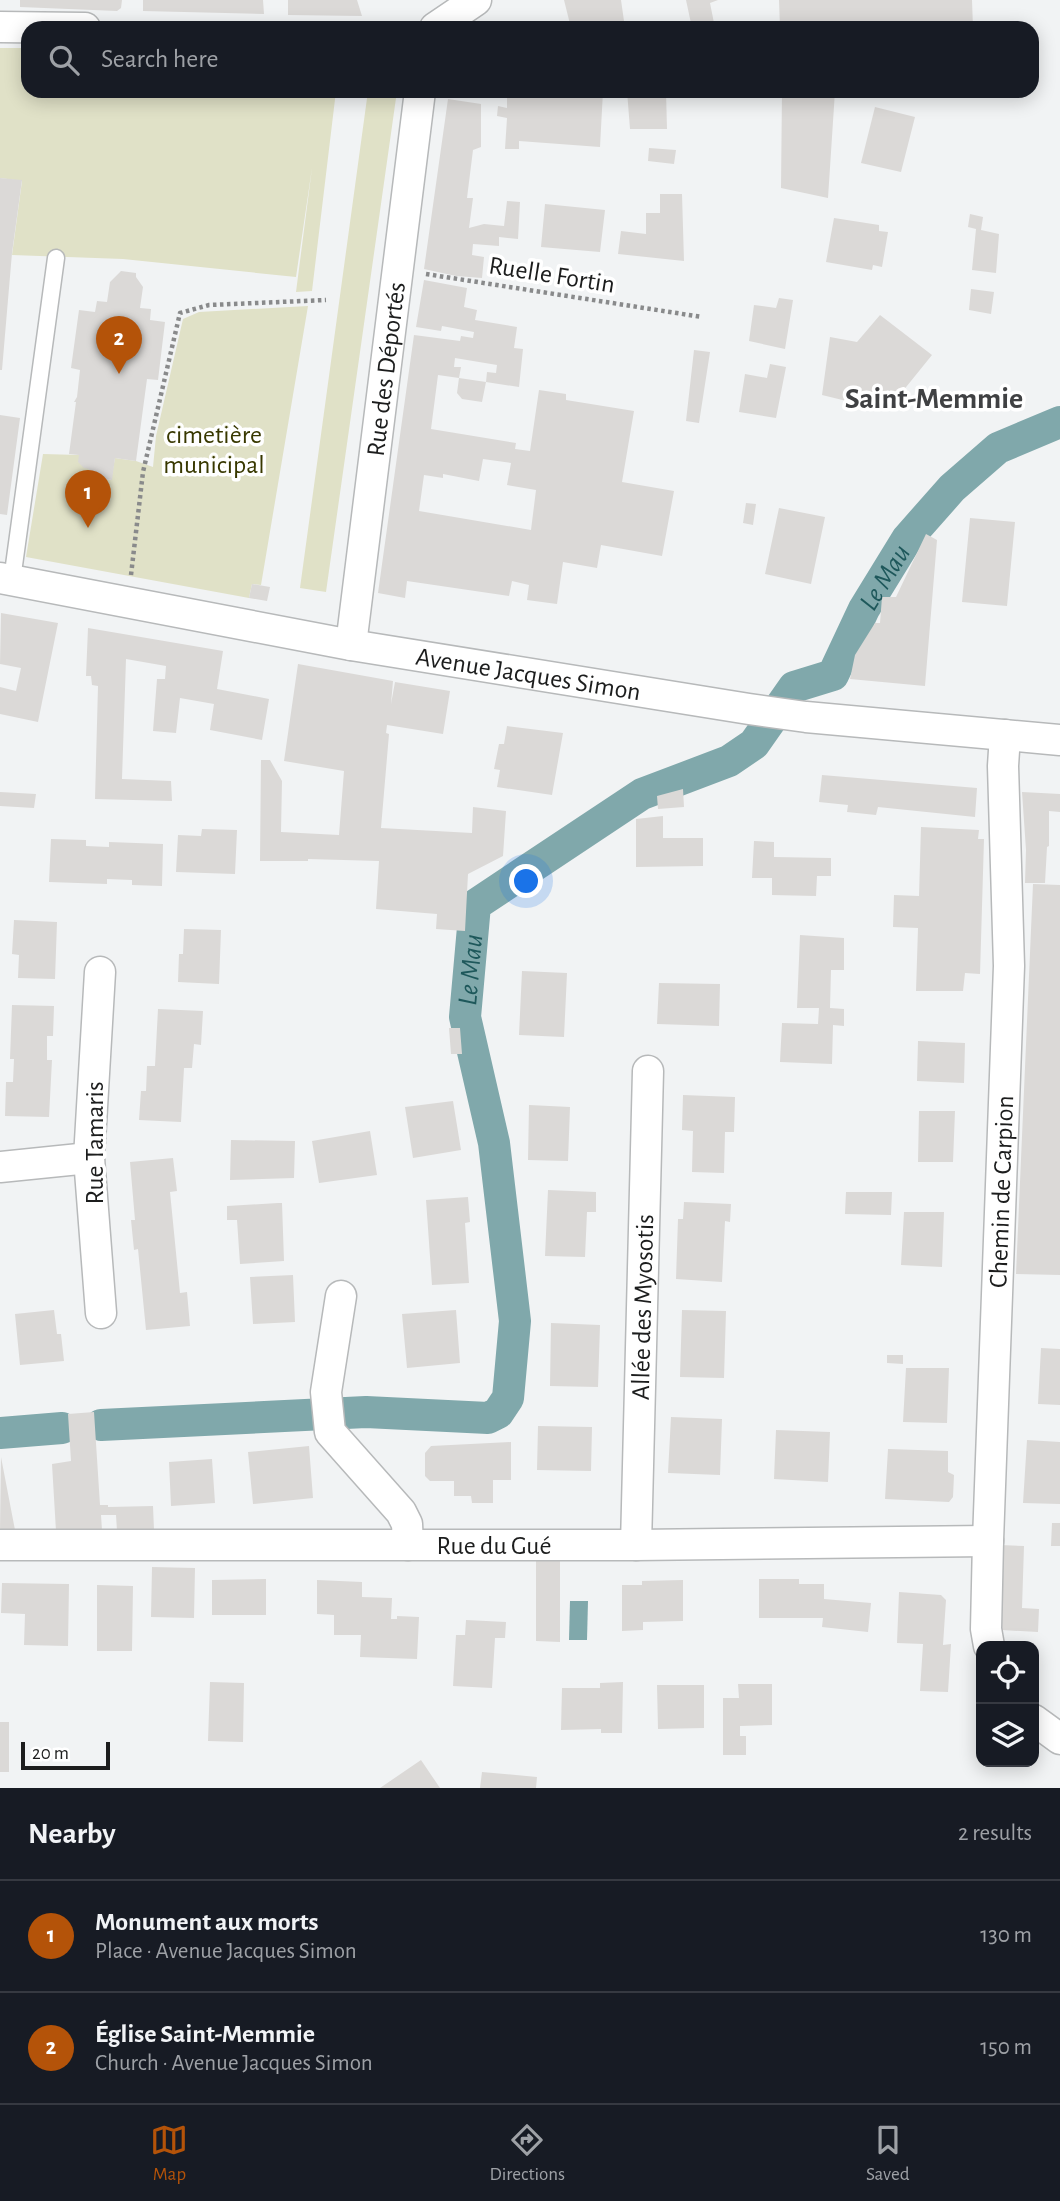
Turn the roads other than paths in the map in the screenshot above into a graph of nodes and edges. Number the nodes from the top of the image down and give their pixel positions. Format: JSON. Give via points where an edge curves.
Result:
{"nodes":[{"id":1,"x":476,"y":0,"type":"edge"},
{"id":2,"x":445,"y":21,"type":"edge"},
{"id":3,"x":0,"y":27,"type":"edge"},
{"id":4,"x":21,"y":27,"type":"edge"},
{"id":5,"x":419,"y":98,"type":"edge"},
{"id":6,"x":56,"y":258,"type":"dead end"},
{"id":7,"x":6,"y":579,"type":"edge"},
{"id":8,"x":351,"y":645,"type":"junction"},
{"id":9,"x":1005,"y":736,"type":"junction"},
{"id":10,"x":1060,"y":740,"type":"edge"},
{"id":11,"x":100,"y":972,"type":"dead end"},
{"id":12,"x":648,"y":1071,"type":"dead end"},
{"id":13,"x":89,"y":1158,"type":"junction"},
{"id":14,"x":0,"y":1167,"type":"edge"},
{"id":15,"x":341,"y":1296,"type":"dead end"},
{"id":16,"x":101,"y":1313,"type":"dead end"},
{"id":17,"x":988,"y":1541,"type":"junction"},
{"id":18,"x":0,"y":1545,"type":"edge"},
{"id":19,"x":408,"y":1545,"type":"junction"},
{"id":20,"x":636,"y":1545,"type":"junction"},
{"id":21,"x":988,"y":1641,"type":"edge"},
{"id":22,"x":1039,"y":1724,"type":"edge"},
{"id":23,"x":1060,"y":1739,"type":"edge"}],
"edges":[{"from":1,"to":2,"type":"street"},
{"from":3,"to":4,"type":"street"},
{"from":5,"to":8,"type":"street","name":"Rue des Déportés"},
{"from":6,"to":7,"type":"lane"},
{"from":7,"to":8,"type":"street","name":"Avenue Jacques Simon"},
{"from":8,"to":9,"type":"street","name":"Avenue Jacques Simon","via":[[806,717]]},
{"from":9,"to":10,"type":"street","name":"Avenue Jacques Simon"},
{"from":9,"to":17,"type":"street","name":"Chemin de Carpion","via":[[1009,967]]},
{"from":11,"to":13,"type":"street","name":"Rue Tamaris"},
{"from":12,"to":20,"type":"street","name":"Allée des Myosotis"},
{"from":13,"to":14,"type":"street"},
{"from":13,"to":16,"type":"street","name":"Rue Tamaris"},
{"from":15,"to":19,"type":"street","via":[[326,1392],[330,1432],[401,1512]]},
{"from":17,"to":20,"type":"street","name":"Rue du Gué"},
{"from":17,"to":21,"type":"street","name":"Chemin de Carpion"},
{"from":18,"to":19,"type":"street","name":"Rue du Gué"},
{"from":19,"to":20,"type":"street","name":"Rue du Gué"},
{"from":22,"to":23,"type":"street"}]}
